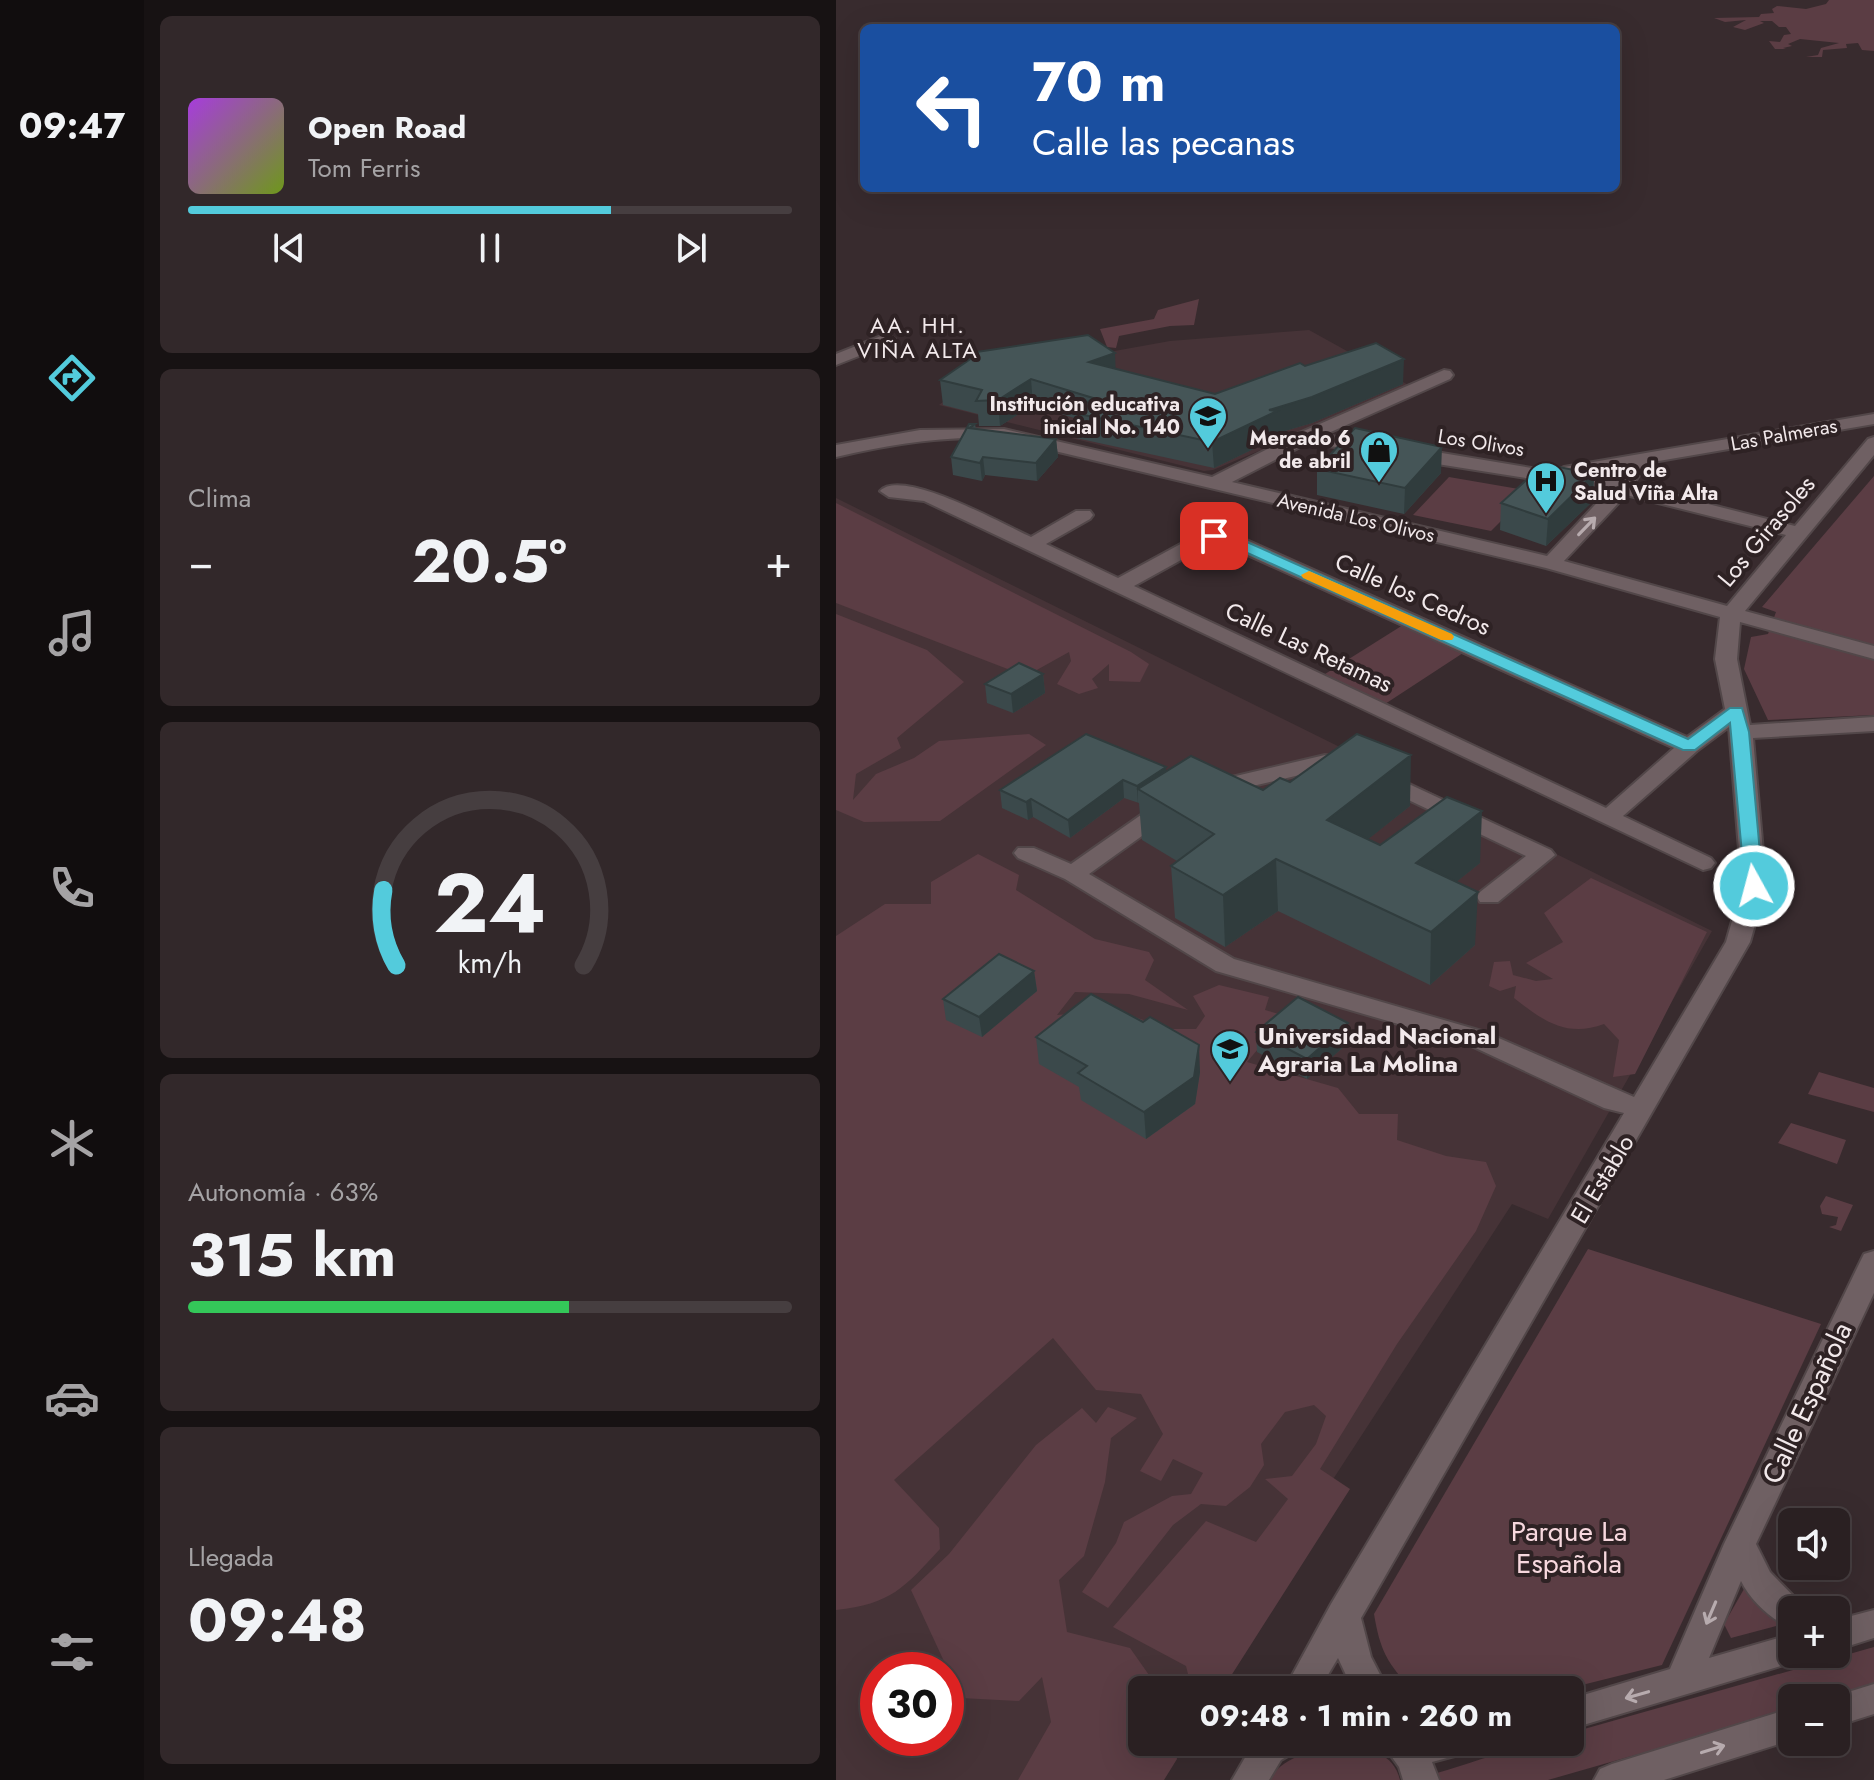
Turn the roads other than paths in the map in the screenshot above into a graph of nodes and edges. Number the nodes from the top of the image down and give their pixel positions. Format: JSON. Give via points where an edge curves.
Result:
{"nodes":[{"id":1,"x":886,"y":339,"type":"dead end"},
{"id":2,"x":836,"y":360,"type":"edge"},
{"id":3,"x":1444,"y":375,"type":"dead end"},
{"id":4,"x":1874,"y":419,"type":"edge"},
{"id":5,"x":1303,"y":438,"type":"junction"},
{"id":6,"x":1874,"y":443,"type":"edge"},
{"id":7,"x":836,"y":451,"type":"edge"},
{"id":8,"x":1641,"y":459,"type":"junction"},
{"id":9,"x":1546,"y":476,"type":"junction"},
{"id":10,"x":1212,"y":485,"type":"junction"},
{"id":11,"x":1622,"y":488,"type":"junction"},
{"id":12,"x":889,"y":491,"type":"dead end"},
{"id":13,"x":1083,"y":515,"type":"dead end"},
{"id":14,"x":1797,"y":532,"type":"junction"},
{"id":15,"x":1031,"y":545,"type":"junction"},
{"id":16,"x":1551,"y":563,"type":"junction"},
{"id":17,"x":1119,"y":586,"type":"junction"},
{"id":18,"x":1731,"y":614,"type":"junction"},
{"id":19,"x":1874,"y":653,"type":"edge"},
{"id":20,"x":1738,"y":722,"type":"junction"},
{"id":21,"x":1874,"y":724,"type":"edge"},
{"id":22,"x":1689,"y":746,"type":"junction"},
{"id":23,"x":1609,"y":817,"type":"junction"},
{"id":24,"x":1026,"y":853,"type":"dead end"},
{"id":25,"x":1703,"y":863,"type":"dead end"},
{"id":26,"x":1073,"y":874,"type":"junction"},
{"id":27,"x":1489,"y":897,"type":"dead end"},
{"id":28,"x":1643,"y":1109,"type":"junction"},
{"id":29,"x":1874,"y":1262,"type":"edge"},
{"id":30,"x":1740,"y":1544,"type":"junction"},
{"id":31,"x":1778,"y":1601,"type":"edge"},
{"id":32,"x":1343,"y":1614,"type":"junction"},
{"id":33,"x":1874,"y":1624,"type":"edge"},
{"id":34,"x":1850,"y":1631,"type":"edge"},
{"id":35,"x":1778,"y":1653,"type":"edge"},
{"id":36,"x":1309,"y":1676,"type":"edge"},
{"id":37,"x":1364,"y":1676,"type":"edge"},
{"id":38,"x":1682,"y":1682,"type":"junction"},
{"id":39,"x":1874,"y":1699,"type":"edge"},
{"id":40,"x":1850,"y":1707,"type":"edge"},
{"id":41,"x":1584,"y":1710,"type":"edge"},
{"id":42,"x":1778,"y":1728,"type":"edge"},
{"id":43,"x":1266,"y":1756,"type":"edge"},
{"id":44,"x":1410,"y":1756,"type":"edge"},
{"id":45,"x":1250,"y":1780,"type":"edge"},
{"id":46,"x":1421,"y":1780,"type":"edge"},
{"id":47,"x":1612,"y":1780,"type":"edge"}],
"edges":[{"from":1,"to":2,"type":"street"},
{"from":3,"to":5,"type":"street"},
{"from":4,"to":8,"type":"street","name":"Las Palmeras"},
{"from":5,"to":9,"type":"street","name":"Los Olivos"},
{"from":5,"to":10,"type":"street"},
{"from":6,"to":14,"type":"street","name":"Los Girasoles"},
{"from":7,"to":10,"type":"street","name":"Avenida Los Olivos","via":[[925,433],[968,431],[1052,444]]},
{"from":8,"to":9,"type":"street","name":"Las Palmeras"},
{"from":8,"to":11,"type":"street"},
{"from":9,"to":11,"type":"street","name":"Los Olivos"},
{"from":10,"to":16,"type":"street","name":"Avenida Los Olivos"},
{"from":11,"to":14,"type":"street","name":"Los Olivos"},
{"from":16,"to":11,"type":"street","one_way":true},
{"from":12,"to":15,"type":"street","name":"Calle Las Retamas","via":[[922,493]]},
{"from":13,"to":15,"type":"street"},
{"from":14,"to":18,"type":"street","name":"Los Girasoles"},
{"from":15,"to":17,"type":"street","name":"Calle Las Retamas"},
{"from":16,"to":18,"type":"street","name":"Avenida Los Olivos"},
{"from":17,"to":22,"type":"street","name":"Calle los Cedros","via":[[1206,538],[1224,537]]},
{"from":17,"to":23,"type":"street","name":"Calle Las Retamas"},
{"from":18,"to":19,"type":"street","name":"Avenida Los Olivos"},
{"from":18,"to":20,"type":"street","name":"Los Girasoles","via":[[1726,659]]},
{"from":20,"to":21,"type":"street"},
{"from":20,"to":22,"type":"street"},
{"from":20,"to":28,"type":"street","name":"El Establo","via":[[1754,886],[1738,942]]},
{"from":22,"to":23,"type":"street"},
{"from":23,"to":25,"type":"street","name":"Calle Las Retamas"},
{"from":24,"to":26,"type":"street"},
{"from":26,"to":27,"type":"street","via":[[1190,794],[1325,762],[1353,765],[1543,855]]},
{"from":26,"to":28,"type":"street","via":[[1225,965],[1476,1038],[1613,1101]]},
{"from":28,"to":32,"type":"street","name":"El Establo"},
{"from":29,"to":30,"type":"street","name":"Calle Española"},
{"from":30,"to":31,"type":"street","via":[[1758,1582]]},
{"from":30,"to":38,"type":"street","name":"Calle Española","one_way":true},
{"from":32,"to":36,"type":"street","name":"El Establo"},
{"from":32,"to":37,"type":"street"},
{"from":33,"to":34,"type":"street"},
{"from":35,"to":38,"type":"street"},
{"from":38,"to":41,"type":"street","one_way":true},
{"from":39,"to":40,"type":"street"},
{"from":47,"to":42,"type":"street","one_way":true},
{"from":43,"to":45,"type":"street"},
{"from":44,"to":46,"type":"street"}]}
